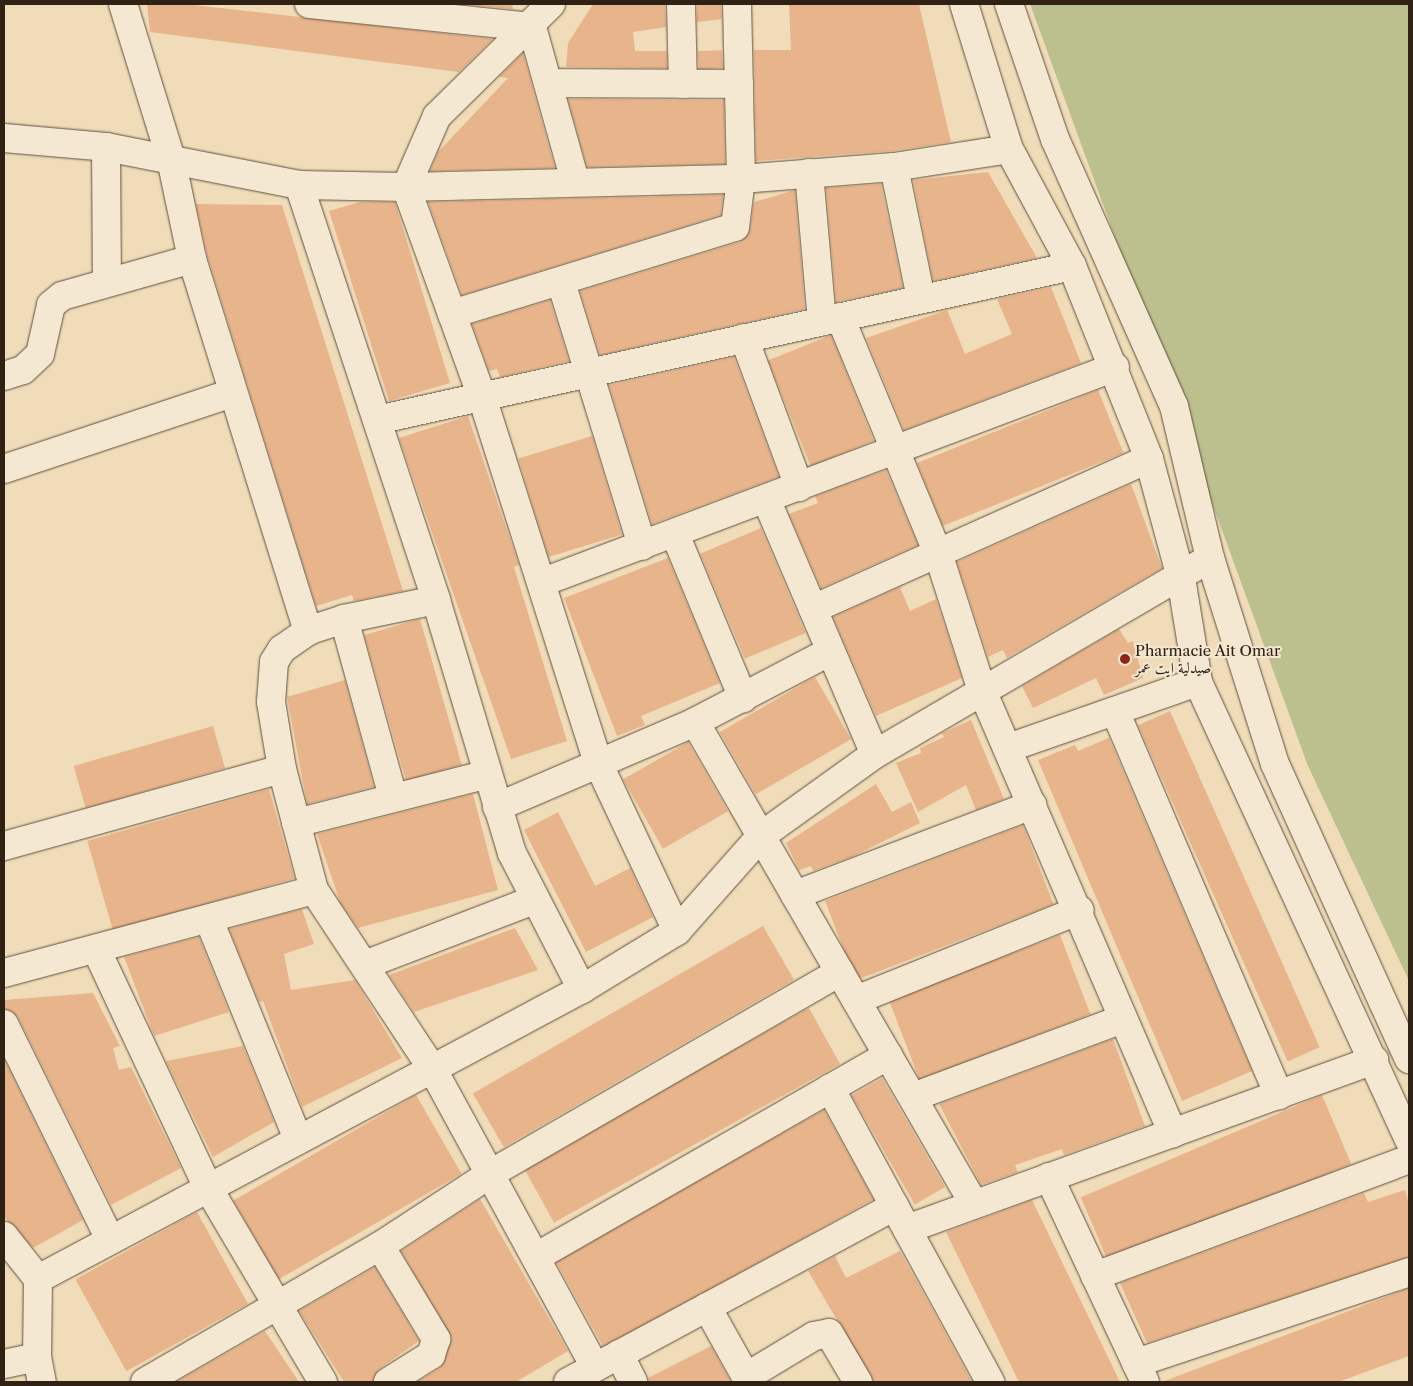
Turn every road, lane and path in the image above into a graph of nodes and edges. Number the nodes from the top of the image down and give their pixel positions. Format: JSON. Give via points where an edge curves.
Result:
{"nodes":[{"id":1,"x":123,"y":4,"type":"edge"},
{"id":2,"x":309,"y":4,"type":"edge"},
{"id":3,"x":551,"y":4,"type":"edge"},
{"id":4,"x":681,"y":4,"type":"edge"},
{"id":5,"x":737,"y":4,"type":"edge"},
{"id":6,"x":964,"y":4,"type":"edge"},
{"id":7,"x":1009,"y":4,"type":"edge"},
{"id":8,"x":532,"y":27,"type":"junction"},
{"id":9,"x":548,"y":84,"type":"junction"},
{"id":10,"x":682,"y":84,"type":"junction"},
{"id":11,"x":739,"y":84,"type":"junction"},
{"id":12,"x":4,"y":138,"type":"edge"},
{"id":13,"x":106,"y":147,"type":"junction"},
{"id":14,"x":1009,"y":149,"type":"junction"},
{"id":15,"x":171,"y":159,"type":"junction"},
{"id":16,"x":894,"y":167,"type":"junction"},
{"id":17,"x":809,"y":173,"type":"junction"},
{"id":18,"x":741,"y":180,"type":"junction"},
{"id":19,"x":575,"y":181,"type":"junction"},
{"id":20,"x":299,"y":185,"type":"junction"},
{"id":21,"x":406,"y":187,"type":"junction"},
{"id":22,"x":192,"y":258,"type":"junction"},
{"id":23,"x":1072,"y":266,"type":"junction"},
{"id":24,"x":107,"y":280,"type":"junction"},
{"id":25,"x":561,"y":282,"type":"junction"},
{"id":26,"x":921,"y":299,"type":"junction"},
{"id":27,"x":452,"y":314,"type":"junction"},
{"id":28,"x":831,"y":319,"type":"junction"},
{"id":29,"x":744,"y":338,"type":"junction"},
{"id":30,"x":1115,"y":366,"type":"junction"},
{"id":31,"x":587,"y":374,"type":"junction"},
{"id":32,"x":4,"y":376,"type":"edge"},
{"id":33,"x":232,"y":393,"type":"junction"},
{"id":34,"x":482,"y":397,"type":"junction"},
{"id":35,"x":377,"y":420,"type":"junction"},
{"id":36,"x":896,"y":450,"type":"junction"},
{"id":37,"x":1149,"y":459,"type":"junction"},
{"id":38,"x":4,"y":469,"type":"edge"},
{"id":39,"x":799,"y":487,"type":"junction"},
{"id":40,"x":766,"y":499,"type":"junction"},
{"id":41,"x":675,"y":534,"type":"junction"},
{"id":42,"x":642,"y":546,"type":"junction"},
{"id":43,"x":939,"y":556,"type":"junction"},
{"id":44,"x":1210,"y":558,"type":"junction"},
{"id":45,"x":1182,"y":578,"type":"junction"},
{"id":46,"x":542,"y":582,"type":"junction"},
{"id":47,"x":436,"y":600,"type":"junction"},
{"id":48,"x":813,"y":609,"type":"junction"},
{"id":49,"x":344,"y":619,"type":"junction"},
{"id":50,"x":308,"y":631,"type":"junction"},
{"id":51,"x":831,"y":652,"type":"junction"},
{"id":52,"x":1198,"y":682,"type":"junction"},
{"id":53,"x":981,"y":688,"type":"junction"},
{"id":54,"x":743,"y":698,"type":"junction"},
{"id":55,"x":1115,"y":711,"type":"junction"},
{"id":56,"x":695,"y":722,"type":"junction"},
{"id":57,"x":1008,"y":748,"type":"junction"},
{"id":58,"x":875,"y":754,"type":"junction"},
{"id":59,"x":599,"y":765,"type":"junction"},
{"id":60,"x":282,"y":769,"type":"junction"},
{"id":61,"x":485,"y":775,"type":"junction"},
{"id":62,"x":393,"y":797,"type":"junction"},
{"id":63,"x":1032,"y":805,"type":"junction"},
{"id":64,"x":497,"y":808,"type":"junction"},
{"id":65,"x":296,"y":823,"type":"junction"},
{"id":66,"x":761,"y":836,"type":"junction"},
{"id":67,"x":4,"y":846,"type":"edge"},
{"id":68,"x":314,"y":890,"type":"junction"},
{"id":69,"x":796,"y":895,"type":"junction"},
{"id":70,"x":534,"y":900,"type":"junction"},
{"id":71,"x":1080,"y":910,"type":"junction"},
{"id":72,"x":209,"y":920,"type":"junction"},
{"id":73,"x":677,"y":931,"type":"junction"},
{"id":74,"x":97,"y":951,"type":"junction"},
{"id":75,"x":367,"y":964,"type":"junction"},
{"id":76,"x":840,"y":972,"type":"junction"},
{"id":77,"x":4,"y":973,"type":"edge"},
{"id":78,"x":582,"y":989,"type":"junction"},
{"id":79,"x":856,"y":1000,"type":"junction"},
{"id":80,"x":1123,"y":1019,"type":"junction"},
{"id":81,"x":4,"y":1024,"type":"edge"},
{"id":82,"x":888,"y":1055,"type":"junction"},
{"id":83,"x":1409,"y":1059,"type":"edge"},
{"id":84,"x":1374,"y":1060,"type":"junction"},
{"id":85,"x":432,"y":1068,"type":"junction"},
{"id":86,"x":830,"y":1088,"type":"junction"},
{"id":87,"x":1279,"y":1095,"type":"junction"},
{"id":88,"x":913,"y":1098,"type":"junction"},
{"id":89,"x":1173,"y":1133,"type":"junction"},
{"id":90,"x":298,"y":1138,"type":"junction"},
{"id":91,"x":1409,"y":1140,"type":"edge"},
{"id":92,"x":1409,"y":1159,"type":"edge"},
{"id":93,"x":490,"y":1174,"type":"junction"},
{"id":94,"x":1049,"y":1177,"type":"junction"},
{"id":95,"x":206,"y":1186,"type":"junction"},
{"id":96,"x":974,"y":1204,"type":"junction"},
{"id":97,"x":901,"y":1218,"type":"junction"},
{"id":98,"x":4,"y":1236,"type":"edge"},
{"id":99,"x":110,"y":1239,"type":"junction"},
{"id":100,"x":380,"y":1246,"type":"junction"},
{"id":101,"x":536,"y":1257,"type":"junction"},
{"id":102,"x":1409,"y":1272,"type":"edge"},
{"id":103,"x":1095,"y":1276,"type":"junction"},
{"id":104,"x":38,"y":1279,"type":"junction"},
{"id":105,"x":707,"y":1307,"type":"junction"},
{"id":106,"x":276,"y":1309,"type":"junction"},
{"id":107,"x":619,"y":1354,"type":"junction"},
{"id":108,"x":4,"y":1364,"type":"edge"},
{"id":109,"x":595,"y":1368,"type":"junction"},
{"id":110,"x":40,"y":1370,"type":"edge"},
{"id":111,"x":1140,"y":1372,"type":"edge"},
{"id":112,"x":748,"y":1380,"type":"edge"},
{"id":113,"x":145,"y":1382,"type":"edge"},
{"id":114,"x":323,"y":1382,"type":"edge"},
{"id":115,"x":388,"y":1382,"type":"edge"},
{"id":116,"x":568,"y":1382,"type":"edge"},
{"id":117,"x":633,"y":1382,"type":"edge"},
{"id":118,"x":858,"y":1382,"type":"edge"},
{"id":119,"x":990,"y":1382,"type":"edge"}],
"edges":[{"from":1,"to":15,"type":"street"},
{"from":2,"to":8,"type":"street"},
{"from":3,"to":8,"type":"street"},
{"from":4,"to":10,"type":"street"},
{"from":5,"to":11,"type":"street"},
{"from":6,"to":14,"type":"street"},
{"from":7,"to":44,"type":"street","via":[[1055,139],[1174,406]]},
{"from":8,"to":9,"type":"street"},
{"from":8,"to":21,"type":"street","via":[[437,116]]},
{"from":9,"to":10,"type":"street"},
{"from":9,"to":19,"type":"street"},
{"from":10,"to":11,"type":"street"},
{"from":11,"to":18,"type":"street"},
{"from":12,"to":13,"type":"street"},
{"from":13,"to":15,"type":"street"},
{"from":13,"to":24,"type":"street"},
{"from":14,"to":16,"type":"street"},
{"from":14,"to":23,"type":"street"},
{"from":15,"to":20,"type":"street"},
{"from":15,"to":22,"type":"street"},
{"from":16,"to":17,"type":"street"},
{"from":16,"to":26,"type":"street"},
{"from":17,"to":18,"type":"street"},
{"from":17,"to":28,"type":"street"},
{"from":18,"to":19,"type":"street"},
{"from":18,"to":25,"type":"street","via":[[733,228]]},
{"from":19,"to":21,"type":"street"},
{"from":20,"to":21,"type":"street"},
{"from":20,"to":35,"type":"street"},
{"from":21,"to":27,"type":"street"},
{"from":22,"to":24,"type":"street"},
{"from":22,"to":33,"type":"street"},
{"from":23,"to":26,"type":"street"},
{"from":23,"to":30,"type":"street"},
{"from":24,"to":32,"type":"street","via":[[70,292],[51,305],[40,354],[23,370]]},
{"from":25,"to":27,"type":"street"},
{"from":25,"to":31,"type":"street"},
{"from":26,"to":28,"type":"street"},
{"from":27,"to":34,"type":"street"},
{"from":28,"to":29,"type":"street"},
{"from":28,"to":36,"type":"street"},
{"from":29,"to":31,"type":"street"},
{"from":29,"to":39,"type":"street"},
{"from":30,"to":36,"type":"street"},
{"from":30,"to":37,"type":"street"},
{"from":31,"to":34,"type":"street"},
{"from":31,"to":42,"type":"street"},
{"from":33,"to":38,"type":"street"},
{"from":33,"to":50,"type":"street"},
{"from":34,"to":35,"type":"street"},
{"from":34,"to":46,"type":"street"},
{"from":35,"to":47,"type":"street"},
{"from":36,"to":39,"type":"street"},
{"from":36,"to":43,"type":"street"},
{"from":37,"to":43,"type":"street"},
{"from":37,"to":45,"type":"street"},
{"from":39,"to":40,"type":"street"},
{"from":40,"to":41,"type":"street"},
{"from":40,"to":48,"type":"street"},
{"from":41,"to":42,"type":"street"},
{"from":41,"to":54,"type":"street"},
{"from":42,"to":46,"type":"street"},
{"from":43,"to":48,"type":"street"},
{"from":43,"to":53,"type":"street"},
{"from":44,"to":45,"type":"street"},
{"from":44,"to":83,"type":"street","via":[[1275,764]]},
{"from":45,"to":52,"type":"street"},
{"from":45,"to":53,"type":"street"},
{"from":46,"to":59,"type":"street"},
{"from":47,"to":49,"type":"street"},
{"from":47,"to":61,"type":"street"},
{"from":48,"to":51,"type":"street"},
{"from":49,"to":50,"type":"street"},
{"from":49,"to":62,"type":"street"},
{"from":50,"to":60,"type":"street","via":[[282,649],[274,662],[270,702]]},
{"from":51,"to":54,"type":"street"},
{"from":51,"to":58,"type":"street"},
{"from":52,"to":55,"type":"street"},
{"from":52,"to":84,"type":"street"},
{"from":53,"to":57,"type":"street"},
{"from":53,"to":58,"type":"street"},
{"from":54,"to":56,"type":"street"},
{"from":55,"to":57,"type":"street"},
{"from":55,"to":87,"type":"street"},
{"from":56,"to":59,"type":"street"},
{"from":56,"to":66,"type":"street"},
{"from":57,"to":63,"type":"street"},
{"from":58,"to":66,"type":"street"},
{"from":59,"to":64,"type":"street"},
{"from":59,"to":73,"type":"street"},
{"from":60,"to":65,"type":"street"},
{"from":60,"to":67,"type":"street"},
{"from":61,"to":62,"type":"street"},
{"from":61,"to":64,"type":"street"},
{"from":62,"to":65,"type":"street"},
{"from":63,"to":69,"type":"street"},
{"from":63,"to":71,"type":"street"},
{"from":64,"to":70,"type":"street"},
{"from":65,"to":68,"type":"street"},
{"from":66,"to":69,"type":"street"},
{"from":66,"to":73,"type":"street"},
{"from":68,"to":72,"type":"street"},
{"from":68,"to":75,"type":"street","via":[[334,924]]},
{"from":69,"to":76,"type":"street"},
{"from":70,"to":75,"type":"street"},
{"from":70,"to":78,"type":"street"},
{"from":71,"to":79,"type":"street"},
{"from":71,"to":80,"type":"street"},
{"from":72,"to":74,"type":"street"},
{"from":72,"to":90,"type":"street"},
{"from":73,"to":78,"type":"street"},
{"from":74,"to":77,"type":"street"},
{"from":74,"to":95,"type":"street"},
{"from":75,"to":85,"type":"street"},
{"from":76,"to":79,"type":"street"},
{"from":76,"to":93,"type":"street"},
{"from":78,"to":85,"type":"street"},
{"from":79,"to":82,"type":"street"},
{"from":80,"to":88,"type":"street"},
{"from":80,"to":89,"type":"street"},
{"from":81,"to":99,"type":"street"},
{"from":82,"to":86,"type":"street"},
{"from":82,"to":88,"type":"street"},
{"from":84,"to":87,"type":"street"},
{"from":84,"to":91,"type":"street"},
{"from":85,"to":90,"type":"street"},
{"from":85,"to":93,"type":"street"},
{"from":86,"to":97,"type":"street"},
{"from":86,"to":101,"type":"street"},
{"from":87,"to":89,"type":"street"},
{"from":88,"to":96,"type":"street"},
{"from":89,"to":94,"type":"street"},
{"from":90,"to":95,"type":"street"},
{"from":92,"to":103,"type":"street"},
{"from":93,"to":100,"type":"street"},
{"from":93,"to":101,"type":"street"},
{"from":94,"to":96,"type":"street"},
{"from":94,"to":103,"type":"street"},
{"from":95,"to":99,"type":"street"},
{"from":95,"to":106,"type":"street"},
{"from":96,"to":97,"type":"street"},
{"from":97,"to":105,"type":"street"},
{"from":97,"to":119,"type":"street"},
{"from":98,"to":104,"type":"street"},
{"from":99,"to":104,"type":"street"},
{"from":100,"to":106,"type":"street"},
{"from":100,"to":115,"type":"street","via":[[436,1339],[432,1355]]},
{"from":101,"to":109,"type":"street"},
{"from":102,"to":111,"type":"street"},
{"from":103,"to":111,"type":"street"},
{"from":104,"to":110,"type":"street"},
{"from":105,"to":107,"type":"street"},
{"from":105,"to":112,"type":"street"},
{"from":106,"to":113,"type":"street"},
{"from":106,"to":114,"type":"street"},
{"from":107,"to":109,"type":"street"},
{"from":107,"to":117,"type":"street"},
{"from":108,"to":110,"type":"street"},
{"from":109,"to":116,"type":"street"},
{"from":112,"to":118,"type":"street","via":[[814,1336],[828,1333]]}]}
